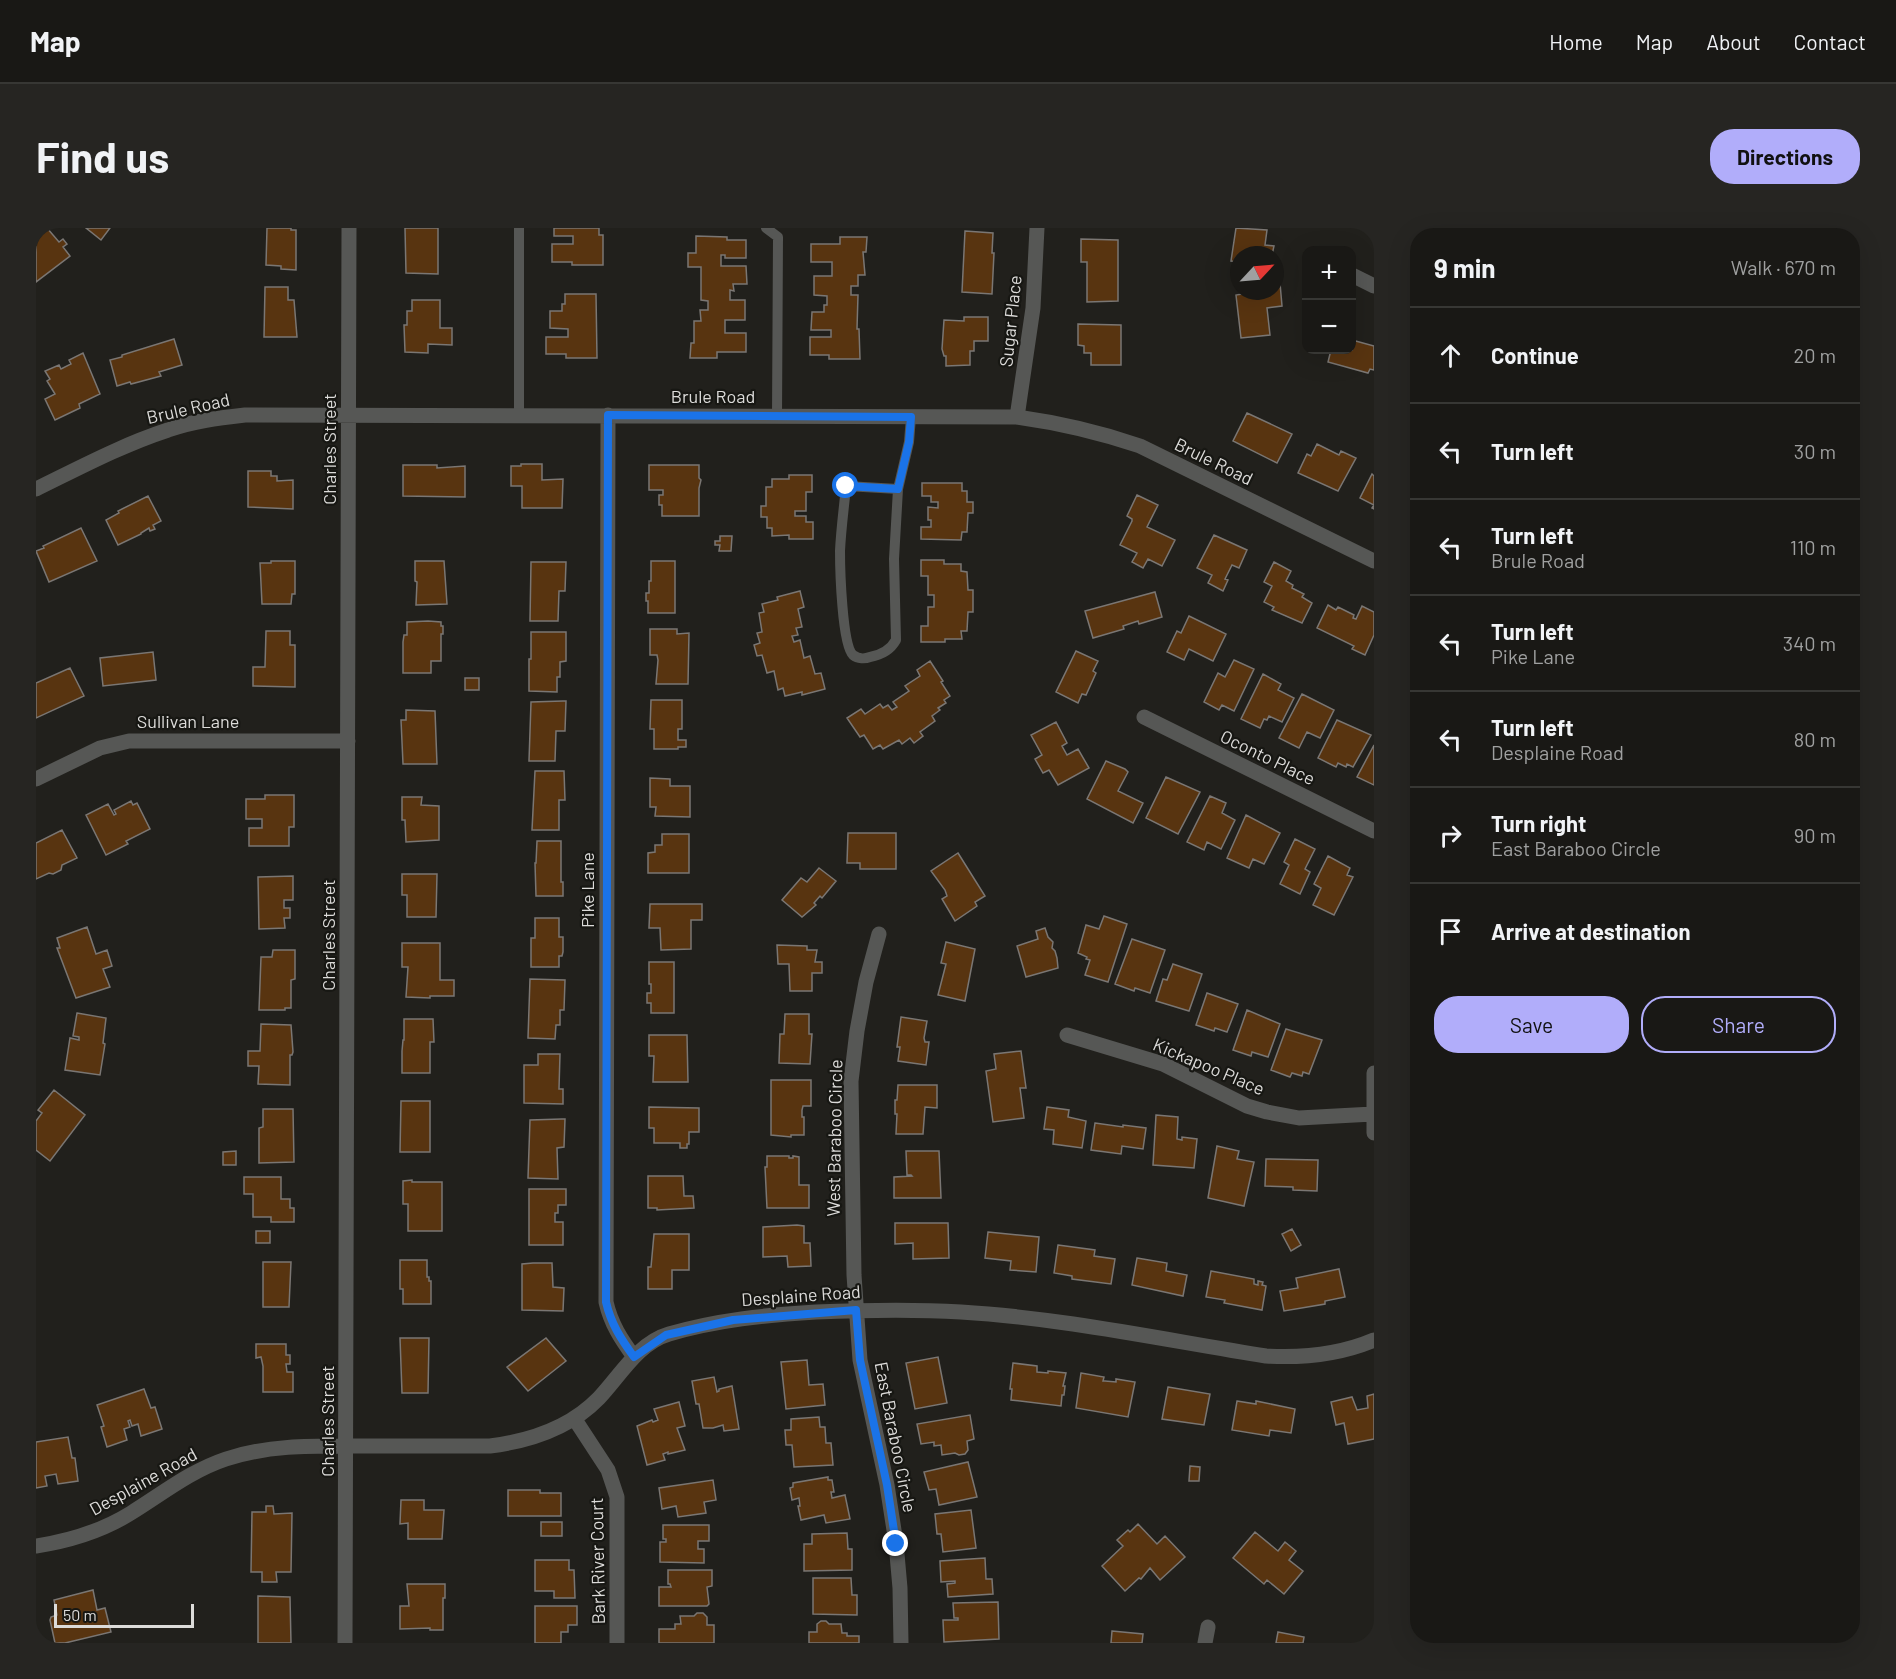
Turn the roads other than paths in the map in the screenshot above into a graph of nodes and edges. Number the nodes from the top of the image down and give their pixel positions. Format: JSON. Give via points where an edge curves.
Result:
{"nodes":[{"id":1,"x":349,"y":228,"type":"edge"},
{"id":2,"x":519,"y":228,"type":"edge"},
{"id":3,"x":766,"y":228,"type":"edge"},
{"id":4,"x":1037,"y":228,"type":"edge"},
{"id":5,"x":1356,"y":277,"type":"edge"},
{"id":6,"x":1374,"y":286,"type":"edge"},
{"id":7,"x":349,"y":414,"type":"junction"},
{"id":8,"x":519,"y":414,"type":"junction"},
{"id":9,"x":608,"y":415,"type":"junction"},
{"id":10,"x":777,"y":416,"type":"junction"},
{"id":11,"x":911,"y":417,"type":"junction"},
{"id":12,"x":1017,"y":417,"type":"junction"},
{"id":13,"x":36,"y":489,"type":"edge"},
{"id":14,"x":898,"y":489,"type":"junction"},
{"id":15,"x":1374,"y":561,"type":"edge"},
{"id":16,"x":1144,"y":717,"type":"dead end"},
{"id":17,"x":348,"y":741,"type":"junction"},
{"id":18,"x":36,"y":779,"type":"edge"},
{"id":19,"x":1374,"y":831,"type":"edge"},
{"id":20,"x":879,"y":934,"type":"dead end"},
{"id":21,"x":1067,"y":1035,"type":"dead end"},
{"id":22,"x":1374,"y":1073,"type":"edge"},
{"id":23,"x":1373,"y":1114,"type":"edge"},
{"id":24,"x":1374,"y":1133,"type":"edge"},
{"id":25,"x":856,"y":1310,"type":"junction"},
{"id":26,"x":1374,"y":1340,"type":"edge"},
{"id":27,"x":634,"y":1357,"type":"junction"},
{"id":28,"x":574,"y":1418,"type":"junction"},
{"id":29,"x":346,"y":1446,"type":"junction"},
{"id":30,"x":36,"y":1546,"type":"edge"},
{"id":31,"x":1208,"y":1627,"type":"dead end"},
{"id":32,"x":345,"y":1643,"type":"edge"},
{"id":33,"x":617,"y":1643,"type":"edge"},
{"id":34,"x":901,"y":1643,"type":"edge"},
{"id":35,"x":1205,"y":1643,"type":"edge"}],
"edges":[{"from":1,"to":7,"type":"street","name":"Charles Street"},
{"from":2,"to":8,"type":"lane"},
{"from":3,"to":10,"type":"lane","via":[[778,237]]},
{"from":4,"to":12,"type":"street","name":"Sugar Place","via":[[1033,308]]},
{"from":5,"to":6,"type":"street"},
{"from":7,"to":8,"type":"street","name":"Brule Road"},
{"from":7,"to":13,"type":"street","name":"Brule Road","via":[[211,419],[132,443]]},
{"from":7,"to":17,"type":"street","name":"Charles Street"},
{"from":8,"to":9,"type":"street","name":"Brule Road"},
{"from":9,"to":10,"type":"street","name":"Brule Road"},
{"from":9,"to":27,"type":"street","name":"Pike Lane","via":[[606,1302],[616,1332]]},
{"from":10,"to":11,"type":"street","name":"Brule Road"},
{"from":11,"to":12,"type":"street","name":"Brule Road"},
{"from":11,"to":14,"type":"lane"},
{"from":12,"to":15,"type":"street","name":"Brule Road","via":[[1100,432],[1140,446]]},
{"from":14,"to":14,"type":"lane","via":[[894,559],[896,640],[880,654],[859,658],[850,651],[845,637],[840,552],[846,486]]},
{"from":16,"to":19,"type":"street","name":"Oconto Place"},
{"from":17,"to":18,"type":"street","name":"Sullivan Lane","via":[[129,741],[100,748]]},
{"from":17,"to":29,"type":"street","name":"Charles Street"},
{"from":20,"to":25,"type":"street","name":"West Baraboo Circle","via":[[866,982],[851,1081]]},
{"from":21,"to":23,"type":"street","name":"Kickapoo Place","via":[[1163,1064],[1267,1112],[1299,1118]]},
{"from":22,"to":23,"type":"street"},
{"from":23,"to":24,"type":"street"},
{"from":25,"to":26,"type":"street","name":"Desplaine Road","via":[[961,1312],[1043,1320],[1300,1358]]},
{"from":25,"to":27,"type":"street","name":"Desplaine Road","via":[[733,1320],[666,1335]]},
{"from":25,"to":34,"type":"street","name":"East Baraboo Circle","via":[[860,1360],[896,1544]]},
{"from":27,"to":28,"type":"street","name":"Desplaine Road","via":[[598,1399]]},
{"from":28,"to":29,"type":"street","name":"Desplaine Road","via":[[546,1433],[490,1446]]},
{"from":28,"to":33,"type":"street","name":"Bark River Court","via":[[608,1470],[617,1497]]},
{"from":29,"to":30,"type":"street","name":"Desplaine Road","via":[[287,1446],[224,1460],[196,1471],[130,1514],[95,1531]]},
{"from":29,"to":32,"type":"street","name":"Charles Street"},
{"from":31,"to":35,"type":"street"}]}
